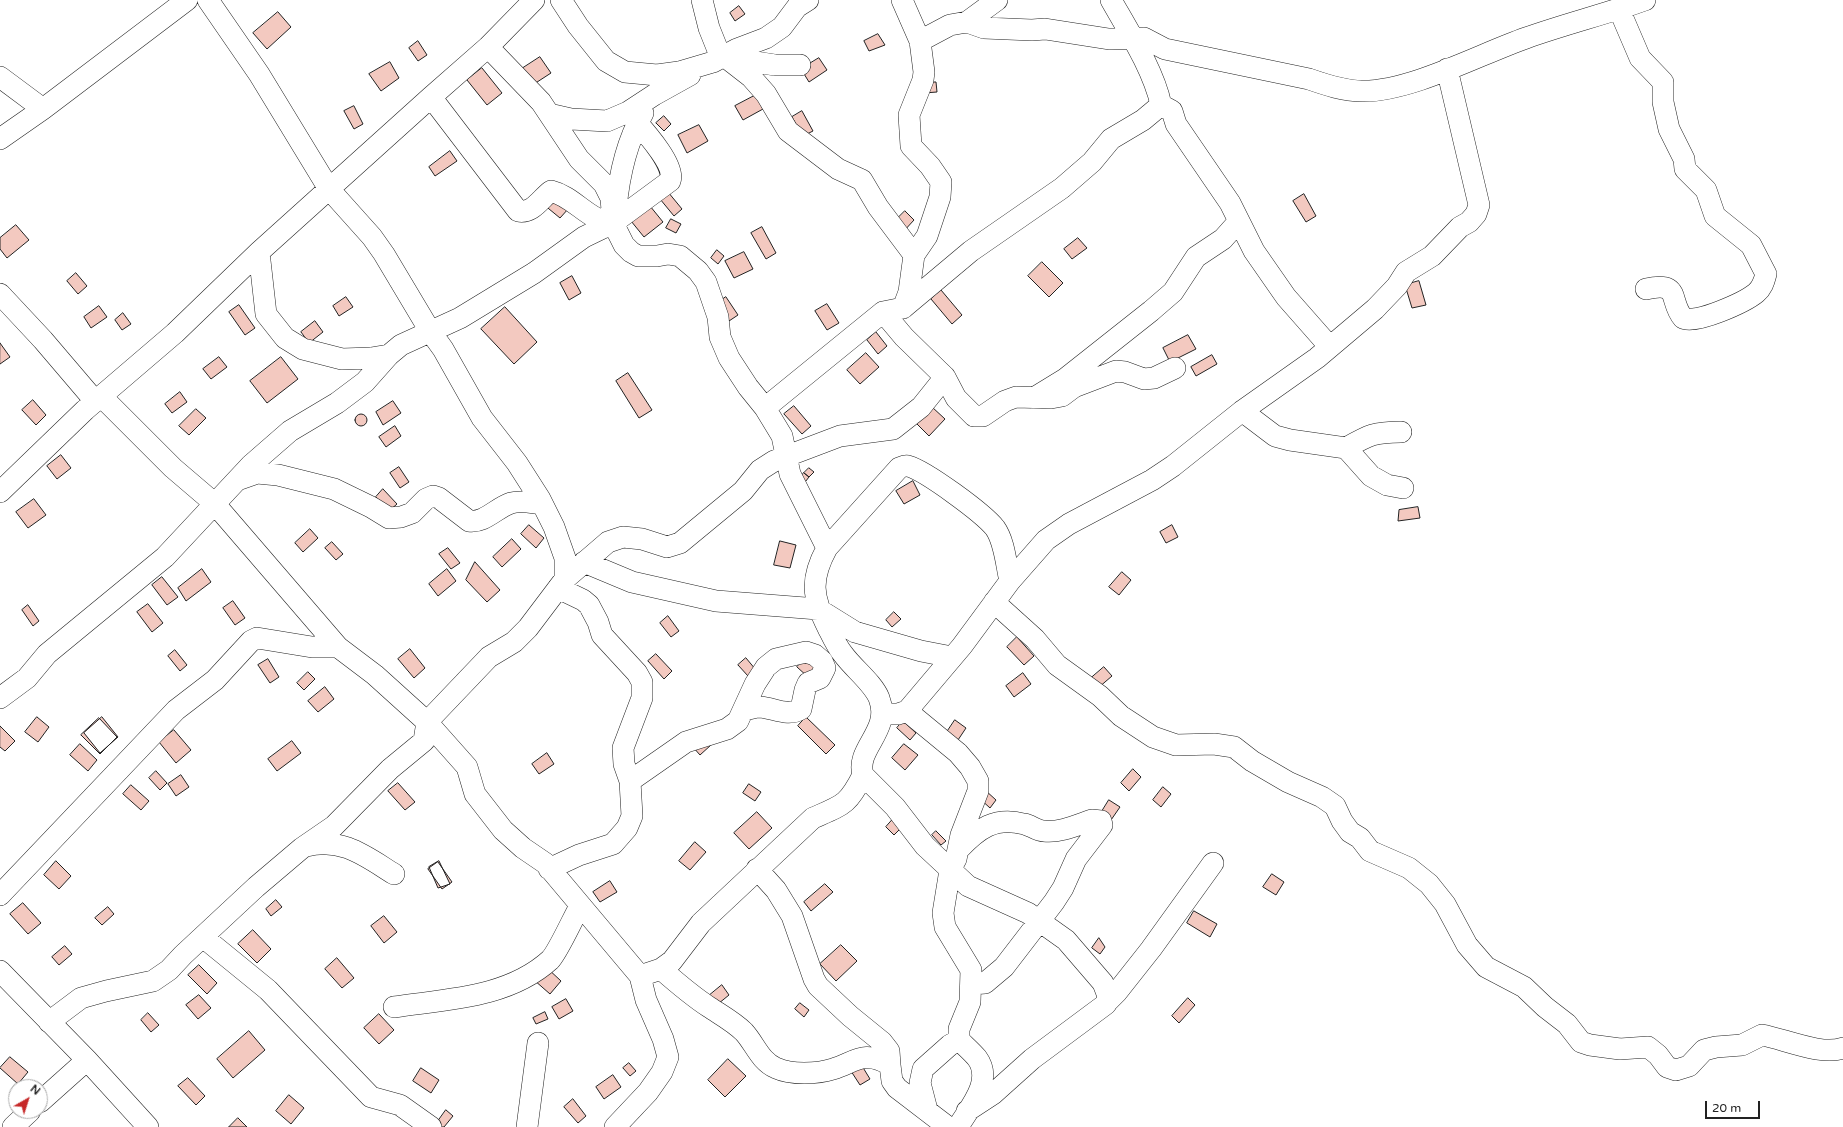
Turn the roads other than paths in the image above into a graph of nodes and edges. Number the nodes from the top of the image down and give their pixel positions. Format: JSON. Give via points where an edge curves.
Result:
{"nodes":[{"id":1,"x":187,"y":0,"type":"edge"},
{"id":2,"x":208,"y":0,"type":"edge"},
{"id":3,"x":534,"y":0,"type":"edge"},
{"id":4,"x":561,"y":0,"type":"edge"},
{"id":5,"x":702,"y":0,"type":"edge"},
{"id":6,"x":808,"y":0,"type":"edge"},
{"id":7,"x":902,"y":0,"type":"edge"},
{"id":8,"x":997,"y":0,"type":"edge"},
{"id":9,"x":1111,"y":0,"type":"edge"},
{"id":10,"x":1645,"y":0,"type":"edge"},
{"id":11,"x":1619,"y":9,"type":"junction"},
{"id":12,"x":968,"y":22,"type":"junction"},
{"id":13,"x":1133,"y":38,"type":"junction"},
{"id":14,"x":920,"y":41,"type":"junction"},
{"id":15,"x":488,"y":47,"type":"junction"},
{"id":16,"x":719,"y":59,"type":"junction"},
{"id":17,"x":800,"y":65,"type":"dead end"},
{"id":18,"x":1447,"y":69,"type":"junction"},
{"id":19,"x":0,"y":77,"type":"edge"},
{"id":20,"x":431,"y":97,"type":"junction"},
{"id":21,"x":1161,"y":105,"type":"junction"},
{"id":22,"x":43,"y":109,"type":"junction"},
{"id":23,"x":549,"y":114,"type":"junction"},
{"id":24,"x":633,"y":118,"type":"junction"},
{"id":25,"x":0,"y":139,"type":"edge"},
{"id":26,"x":329,"y":189,"type":"junction"},
{"id":27,"x":1239,"y":221,"type":"junction"},
{"id":28,"x":613,"y":223,"type":"junction"},
{"id":29,"x":1223,"y":239,"type":"junction"},
{"id":30,"x":1252,"y":246,"type":"junction"},
{"id":31,"x":259,"y":252,"type":"junction"},
{"id":32,"x":914,"y":255,"type":"junction"},
{"id":33,"x":1646,"y":289,"type":"dead end"},
{"id":34,"x":0,"y":294,"type":"edge"},
{"id":35,"x":903,"y":308,"type":"junction"},
{"id":36,"x":883,"y":312,"type":"junction"},
{"id":37,"x":423,"y":331,"type":"junction"},
{"id":38,"x":1330,"y":347,"type":"junction"},
{"id":39,"x":389,"y":354,"type":"junction"},
{"id":40,"x":1175,"y":368,"type":"dead end"},
{"id":41,"x":945,"y":377,"type":"junction"},
{"id":42,"x":1034,"y":398,"type":"junction"},
{"id":43,"x":98,"y":399,"type":"junction"},
{"id":44,"x":766,"y":408,"type":"junction"},
{"id":45,"x":1242,"y":410,"type":"junction"},
{"id":46,"x":1401,"y":432,"type":"dead end"},
{"id":47,"x":1346,"y":448,"type":"junction"},
{"id":48,"x":787,"y":455,"type":"junction"},
{"id":49,"x":237,"y":480,"type":"junction"},
{"id":50,"x":1403,"y":488,"type":"dead end"},
{"id":51,"x":0,"y":492,"type":"edge"},
{"id":52,"x":214,"y":503,"type":"junction"},
{"id":53,"x":542,"y":504,"type":"junction"},
{"id":54,"x":827,"y":548,"type":"junction"},
{"id":55,"x":584,"y":562,"type":"junction"},
{"id":56,"x":1010,"y":581,"type":"junction"},
{"id":57,"x":562,"y":583,"type":"junction"},
{"id":58,"x":994,"y":602,"type":"junction"},
{"id":59,"x":818,"y":609,"type":"junction"},
{"id":60,"x":338,"y":647,"type":"junction"},
{"id":61,"x":952,"y":657,"type":"junction"},
{"id":62,"x":0,"y":698,"type":"edge"},
{"id":63,"x":744,"y":710,"type":"dead end"},
{"id":64,"x":907,"y":711,"type":"junction"},
{"id":65,"x":883,"y":714,"type":"junction"},
{"id":66,"x":427,"y":722,"type":"junction"},
{"id":67,"x":863,"y":775,"type":"junction"},
{"id":68,"x":630,"y":781,"type":"junction"},
{"id":69,"x":304,"y":847,"type":"junction"},
{"id":70,"x":959,"y":849,"type":"junction"},
{"id":71,"x":1213,"y":863,"type":"dead end"},
{"id":72,"x":549,"y":869,"type":"junction"},
{"id":73,"x":757,"y":869,"type":"junction"},
{"id":74,"x":950,"y":870,"type":"junction"},
{"id":75,"x":394,"y":874,"type":"dead end"},
{"id":76,"x":0,"y":895,"type":"edge"},
{"id":77,"x":580,"y":906,"type":"junction"},
{"id":78,"x":1039,"y":921,"type":"junction"},
{"id":79,"x":203,"y":937,"type":"junction"},
{"id":80,"x":661,"y":969,"type":"junction"},
{"id":81,"x":0,"y":971,"type":"edge"},
{"id":82,"x":640,"y":976,"type":"junction"},
{"id":83,"x":972,"y":984,"type":"junction"},
{"id":84,"x":1108,"y":1001,"type":"junction"},
{"id":85,"x":394,"y":1007,"type":"dead end"},
{"id":86,"x":49,"y":1022,"type":"junction"},
{"id":87,"x":959,"y":1040,"type":"junction"},
{"id":88,"x":538,"y":1043,"type":"dead end"},
{"id":89,"x":1843,"y":1048,"type":"edge"},
{"id":90,"x":86,"y":1060,"type":"junction"},
{"id":91,"x":890,"y":1065,"type":"junction"},
{"id":92,"x":48,"y":1095,"type":"edge"},
{"id":93,"x":927,"y":1110,"type":"junction"},
{"id":94,"x":22,"y":1119,"type":"edge"},
{"id":95,"x":963,"y":1119,"type":"edge"},
{"id":96,"x":137,"y":1123,"type":"edge"},
{"id":97,"x":13,"y":1127,"type":"edge"},
{"id":98,"x":431,"y":1127,"type":"edge"},
{"id":99,"x":527,"y":1127,"type":"edge"},
{"id":100,"x":616,"y":1127,"type":"edge"},
{"id":101,"x":948,"y":1127,"type":"edge"}],
"edges":[{"from":1,"to":22,"type":"street"},
{"from":2,"to":26,"type":"street","via":[[259,74]]},
{"from":3,"to":15,"type":"street"},
{"from":4,"to":16,"type":"street","via":[[593,47],[606,61],[625,72],[658,75],[679,72]]},
{"from":5,"to":16,"type":"street"},
{"from":6,"to":16,"type":"street","via":[[797,7],[775,33]]},
{"from":7,"to":14,"type":"street"},
{"from":8,"to":12,"type":"street"},
{"from":9,"to":13,"type":"street"},
{"from":10,"to":11,"type":"street"},
{"from":11,"to":18,"type":"street","via":[[1527,38]]},
{"from":11,"to":33,"type":"street","via":[[1640,58],[1663,82],[1663,102],[1669,130],[1684,159],[1686,169],[1706,190],[1715,216],[1750,245],[1766,274],[1763,285],[1755,294],[1701,319],[1684,318],[1674,294],[1668,289],[1661,286]]},
{"from":12,"to":13,"type":"street","via":[[984,28],[1045,29],[1108,39]]},
{"from":12,"to":14,"type":"street","via":[[950,25]]},
{"from":13,"to":18,"type":"street","via":[[1144,38],[1165,49],[1192,56],[1309,79],[1331,87],[1362,91],[1381,90]]},
{"from":13,"to":21,"type":"street","via":[[1159,93]]},
{"from":14,"to":32,"type":"street","via":[[924,72],[909,115],[911,146],[941,182],[940,197],[927,236]]},
{"from":15,"to":20,"type":"street"},
{"from":15,"to":23,"type":"street","via":[[541,102]]},
{"from":16,"to":17,"type":"street","via":[[775,66]]},
{"from":16,"to":24,"type":"street","via":[[654,95]]},
{"from":16,"to":32,"type":"street","via":[[751,77],[766,94],[788,131],[838,170],[862,180],[878,207]]},
{"from":18,"to":38,"type":"street","via":[[1479,204],[1476,214],[1469,222],[1460,226],[1432,256],[1406,272],[1397,286],[1375,309]]},
{"from":19,"to":22,"type":"street"},
{"from":20,"to":26,"type":"street"},
{"from":20,"to":28,"type":"street","via":[[518,211],[530,209],[551,191],[564,196],[595,219],[603,223]]},
{"from":21,"to":27,"type":"street","via":[[1172,111],[1176,124],[1230,203]]},
{"from":21,"to":35,"type":"street","via":[[1143,120],[1111,139],[1092,162],[1062,188],[971,251]]},
{"from":22,"to":25,"type":"street"},
{"from":23,"to":24,"type":"street","via":[[572,119],[607,121]]},
{"from":23,"to":28,"type":"street","via":[[579,159],[604,184],[611,198]]},
{"from":24,"to":28,"type":"street","via":[[620,168]]},
{"from":24,"to":28,"type":"street","via":[[659,150],[671,177],[670,181]]},
{"from":26,"to":31,"type":"street"},
{"from":26,"to":37,"type":"street","via":[[372,236]]},
{"from":27,"to":29,"type":"street"},
{"from":27,"to":30,"type":"street"},
{"from":28,"to":37,"type":"street","via":[[584,237],[534,273],[460,318]]},
{"from":28,"to":44,"type":"street","via":[[624,245],[638,256],[680,256],[698,271],[706,282],[718,317],[720,337],[729,358]]},
{"from":29,"to":30,"type":"street"},
{"from":29,"to":42,"type":"street","via":[[1196,257],[1173,292],[1151,311],[1065,379]]},
{"from":30,"to":38,"type":"street","via":[[1286,297]]},
{"from":31,"to":39,"type":"street","via":[[266,314],[285,338],[303,349],[342,359],[371,358]]},
{"from":31,"to":43,"type":"street","via":[[174,333]]},
{"from":32,"to":35,"type":"street","via":[[909,292]]},
{"from":34,"to":43,"type":"street"},
{"from":35,"to":36,"type":"street"},
{"from":36,"to":41,"type":"street","via":[[904,337]]},
{"from":36,"to":44,"type":"street"},
{"from":37,"to":39,"type":"street"},
{"from":37,"to":53,"type":"street","via":[[443,349],[482,418],[517,464]]},
{"from":38,"to":45,"type":"street"},
{"from":39,"to":49,"type":"street","via":[[365,382],[337,403],[290,431]]},
{"from":40,"to":42,"type":"street","via":[[1154,378],[1144,379],[1116,371],[1074,386],[1062,396]]},
{"from":41,"to":42,"type":"street","via":[[956,398],[974,416],[983,416],[1005,401],[1016,397]]},
{"from":41,"to":48,"type":"street","via":[[921,407],[893,429],[840,436]]},
{"from":43,"to":51,"type":"street"},
{"from":43,"to":52,"type":"street"},
{"from":44,"to":48,"type":"street","via":[[782,436]]},
{"from":45,"to":47,"type":"street","via":[[1275,436]]},
{"from":45,"to":56,"type":"street","via":[[1152,480],[1063,528],[1046,540]]},
{"from":46,"to":47,"type":"street","via":[[1380,432],[1364,437]]},
{"from":47,"to":50,"type":"street","via":[[1372,476],[1387,485]]},
{"from":48,"to":54,"type":"street","via":[[790,474]]},
{"from":48,"to":55,"type":"street","via":[[760,470],[743,491],[680,543],[667,548],[642,539],[623,537],[608,542]]},
{"from":49,"to":52,"type":"street"},
{"from":49,"to":53,"type":"street","via":[[257,473],[278,475],[334,489],[389,518],[412,513],[426,499],[433,496],[474,522],[513,502]]},
{"from":52,"to":60,"type":"street"},
{"from":52,"to":62,"type":"street","via":[[165,557],[47,654],[27,678]]},
{"from":53,"to":57,"type":"street","via":[[554,527],[565,558]]},
{"from":54,"to":56,"type":"street","via":[[899,468],[908,466],[964,501],[996,529]]},
{"from":54,"to":59,"type":"street","via":[[819,563],[815,588]]},
{"from":55,"to":57,"type":"street"},
{"from":55,"to":59,"type":"street","via":[[632,582],[716,601]]},
{"from":56,"to":58,"type":"street"},
{"from":57,"to":66,"type":"street","via":[[528,628],[514,642],[489,657]]},
{"from":57,"to":68,"type":"street","via":[[588,605],[602,635],[637,673],[642,682],[642,698],[623,748],[624,764]]},
{"from":58,"to":61,"type":"street"},
{"from":58,"to":89,"type":"street","via":[[1035,639],[1057,665],[1100,696],[1121,716],[1153,737],[1176,745],[1214,744],[1234,747],[1282,779],[1322,797],[1335,806],[1350,832],[1360,838],[1370,851],[1409,868],[1429,884],[1445,904],[1467,945],[1486,967],[1524,987],[1545,1008],[1567,1024],[1581,1042],[1620,1049],[1648,1047],[1667,1067],[1676,1070],[1689,1066],[1704,1050],[1742,1046],[1762,1035],[1818,1049]]},
{"from":59,"to":61,"type":"street","via":[[855,632]]},
{"from":59,"to":65,"type":"street","via":[[842,654],[861,673],[879,698]]},
{"from":60,"to":66,"type":"street","via":[[375,675]]},
{"from":60,"to":76,"type":"street","via":[[312,647],[257,638],[251,641],[216,680],[176,710]]},
{"from":61,"to":64,"type":"street"},
{"from":63,"to":68,"type":"street","via":[[738,721],[727,729],[686,742]]},
{"from":64,"to":65,"type":"street"},
{"from":64,"to":70,"type":"street","via":[[958,753],[978,781],[978,791]]},
{"from":65,"to":67,"type":"street","via":[[880,728],[863,761]]},
{"from":66,"to":69,"type":"street","via":[[424,741],[390,770],[334,826]]},
{"from":66,"to":72,"type":"street","via":[[467,767],[475,794],[504,830]]},
{"from":67,"to":73,"type":"street","via":[[845,804],[813,818]]},
{"from":67,"to":74,"type":"street","via":[[895,807],[925,846]]},
{"from":68,"to":72,"type":"street","via":[[632,816],[627,828],[613,844],[579,855]]},
{"from":69,"to":75,"type":"street","via":[[320,843],[350,848]]},
{"from":69,"to":79,"type":"street","via":[[256,886]]},
{"from":70,"to":74,"type":"street"},
{"from":70,"to":78,"type":"street","via":[[983,827],[995,822],[1025,824],[1043,832],[1058,831],[1092,820],[1101,821],[1102,828],[1076,859],[1063,888]]},
{"from":71,"to":84,"type":"street","via":[[1151,949]]},
{"from":72,"to":77,"type":"street"},
{"from":73,"to":80,"type":"street","via":[[701,923],[672,961]]},
{"from":73,"to":91,"type":"street","via":[[776,890],[792,916],[814,979],[825,994],[882,1042],[889,1052]]},
{"from":74,"to":78,"type":"street","via":[[968,886],[1028,913]]},
{"from":74,"to":83,"type":"street","via":[[943,913],[945,928],[971,970]]},
{"from":77,"to":82,"type":"street"},
{"from":77,"to":85,"type":"street","via":[[551,959],[511,984],[478,995]]},
{"from":78,"to":83,"type":"street","via":[[1004,967],[985,983]]},
{"from":78,"to":84,"type":"street","via":[[1066,940],[1103,982]]},
{"from":79,"to":86,"type":"street","via":[[170,970],[154,981],[81,998]]},
{"from":79,"to":98,"type":"street","via":[[268,990],[371,1097],[400,1104]]},
{"from":80,"to":82,"type":"street"},
{"from":80,"to":91,"type":"street","via":[[687,992],[736,1025],[745,1033],[762,1058],[776,1069],[810,1074],[833,1069],[856,1059],[868,1058],[880,1059]]},
{"from":81,"to":86,"type":"street"},
{"from":82,"to":100,"type":"street","via":[[646,1000],[668,1057],[662,1072],[648,1092]]},
{"from":83,"to":87,"type":"street","via":[[970,1002],[959,1029]]},
{"from":84,"to":95,"type":"street","via":[[1032,1059]]},
{"from":86,"to":90,"type":"street"},
{"from":87,"to":93,"type":"street","via":[[923,1069],[920,1083]]},
{"from":87,"to":95,"type":"street","via":[[977,1059],[982,1075],[980,1092]]},
{"from":88,"to":99,"type":"street"},
{"from":90,"to":92,"type":"street"},
{"from":90,"to":96,"type":"street"},
{"from":91,"to":93,"type":"street","via":[[892,1080],[897,1088]]},
{"from":93,"to":101,"type":"street"},
{"from":94,"to":97,"type":"street"}]}
